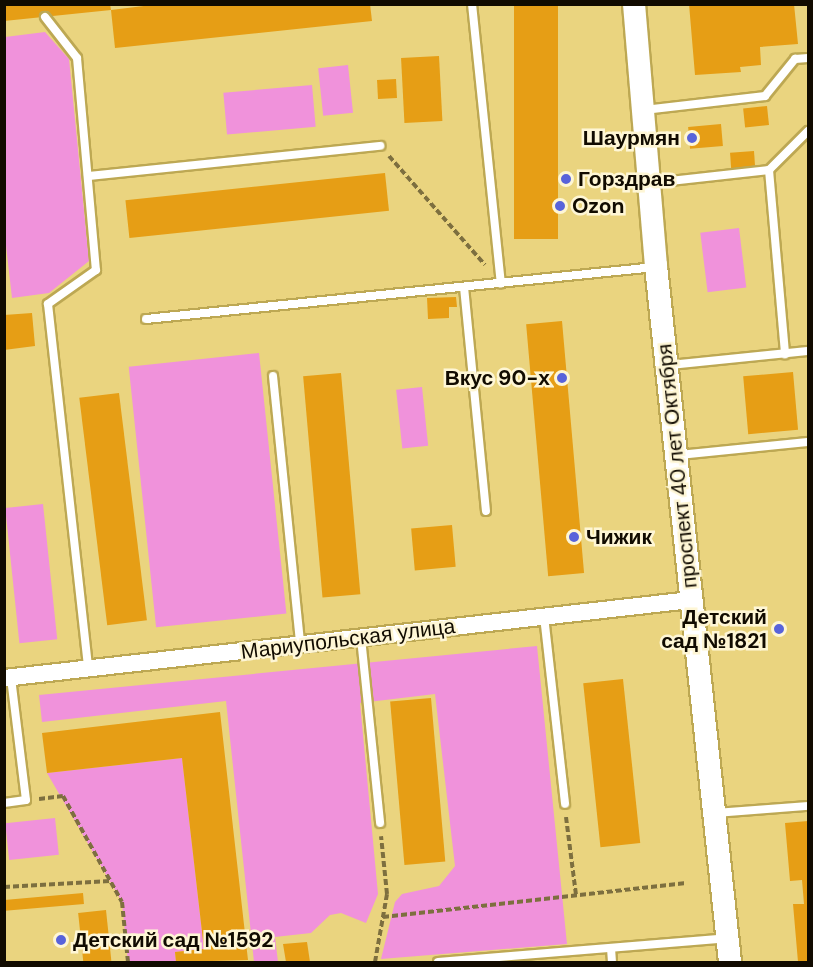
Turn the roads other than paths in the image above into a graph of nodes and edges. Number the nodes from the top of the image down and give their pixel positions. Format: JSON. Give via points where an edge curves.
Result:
{"nodes":[{"id":1,"x":472,"y":4,"type":"edge"},
{"id":2,"x":634,"y":4,"type":"edge"},
{"id":3,"x":45,"y":17,"type":"dead end"},
{"id":4,"x":808,"y":58,"type":"edge"},
{"id":5,"x":643,"y":110,"type":"junction"},
{"id":6,"x":808,"y":131,"type":"edge"},
{"id":7,"x":380,"y":146,"type":"road end"},
{"id":8,"x":769,"y":170,"type":"junction"},
{"id":9,"x":88,"y":176,"type":"junction"},
{"id":10,"x":649,"y":184,"type":"junction"},
{"id":11,"x":656,"y":266,"type":"junction"},
{"id":12,"x":501,"y":283,"type":"junction"},
{"id":13,"x":464,"y":286,"type":"junction"},
{"id":14,"x":146,"y":319,"type":"dead end"},
{"id":15,"x":808,"y":351,"type":"edge"},
{"id":16,"x":785,"y":354,"type":"junction"},
{"id":17,"x":666,"y":365,"type":"junction"},
{"id":18,"x":273,"y":376,"type":"dead end"},
{"id":19,"x":808,"y":442,"type":"edge"},
{"id":20,"x":676,"y":455,"type":"junction"},
{"id":21,"x":486,"y":511,"type":"dead end"},
{"id":22,"x":691,"y":600,"type":"junction"},
{"id":23,"x":544,"y":616,"type":"junction"},
{"id":24,"x":361,"y":638,"type":"junction"},
{"id":25,"x":300,"y":645,"type":"junction"},
{"id":26,"x":88,"y":668,"type":"junction"},
{"id":27,"x":8,"y":678,"type":"edge"},
{"id":28,"x":4,"y":802,"type":"edge"},
{"id":29,"x":565,"y":804,"type":"road end"},
{"id":30,"x":808,"y":806,"type":"edge"},
{"id":31,"x":714,"y":813,"type":"junction"},
{"id":32,"x":380,"y":823,"type":"road end"},
{"id":33,"x":727,"y":938,"type":"junction"},
{"id":34,"x":611,"y":948,"type":"junction"},
{"id":35,"x":438,"y":963,"type":"edge"},
{"id":36,"x":612,"y":963,"type":"edge"},
{"id":37,"x":730,"y":963,"type":"edge"}],
"edges":[{"from":1,"to":12,"type":"lane"},
{"from":2,"to":5,"type":"street","name":"проспект 40 лет Октября"},
{"from":3,"to":9,"type":"lane","via":[[77,57]]},
{"from":4,"to":5,"type":"lane","via":[[795,59],[765,96]]},
{"from":5,"to":10,"type":"street","name":"проспект 40 лет Октября"},
{"from":6,"to":8,"type":"lane"},
{"from":7,"to":9,"type":"lane"},
{"from":8,"to":10,"type":"lane"},
{"from":8,"to":16,"type":"lane"},
{"from":9,"to":26,"type":"lane","via":[[96,270],[48,304]]},
{"from":10,"to":11,"type":"street","name":"проспект 40 лет Октября"},
{"from":11,"to":12,"type":"lane"},
{"from":11,"to":17,"type":"street","name":"проспект 40 лет Октября"},
{"from":12,"to":13,"type":"lane"},
{"from":13,"to":14,"type":"lane"},
{"from":13,"to":21,"type":"lane"},
{"from":15,"to":16,"type":"lane"},
{"from":16,"to":17,"type":"lane"},
{"from":17,"to":20,"type":"street","name":"проспект 40 лет Октября"},
{"from":18,"to":25,"type":"lane"},
{"from":19,"to":20,"type":"lane"},
{"from":20,"to":22,"type":"street","name":"проспект 40 лет Октября"},
{"from":22,"to":23,"type":"street","name":"Мариупольская улица"},
{"from":22,"to":31,"type":"street","name":"проспект 40 лет Октября"},
{"from":23,"to":24,"type":"street","name":"Мариупольская улица"},
{"from":23,"to":29,"type":"lane"},
{"from":24,"to":25,"type":"street","name":"Мариупольская улица"},
{"from":24,"to":32,"type":"lane"},
{"from":25,"to":26,"type":"street","name":"Мариупольская улица"},
{"from":26,"to":27,"type":"street","name":"Мариупольская улица"},
{"from":27,"to":28,"type":"lane","via":[[26,800]]},
{"from":30,"to":31,"type":"lane"},
{"from":31,"to":33,"type":"street","name":"проспект 40 лет Октября"},
{"from":33,"to":34,"type":"lane"},
{"from":33,"to":37,"type":"street","name":"проспект 40 лет Октября"},
{"from":34,"to":35,"type":"lane"},
{"from":34,"to":36,"type":"lane"}]}
